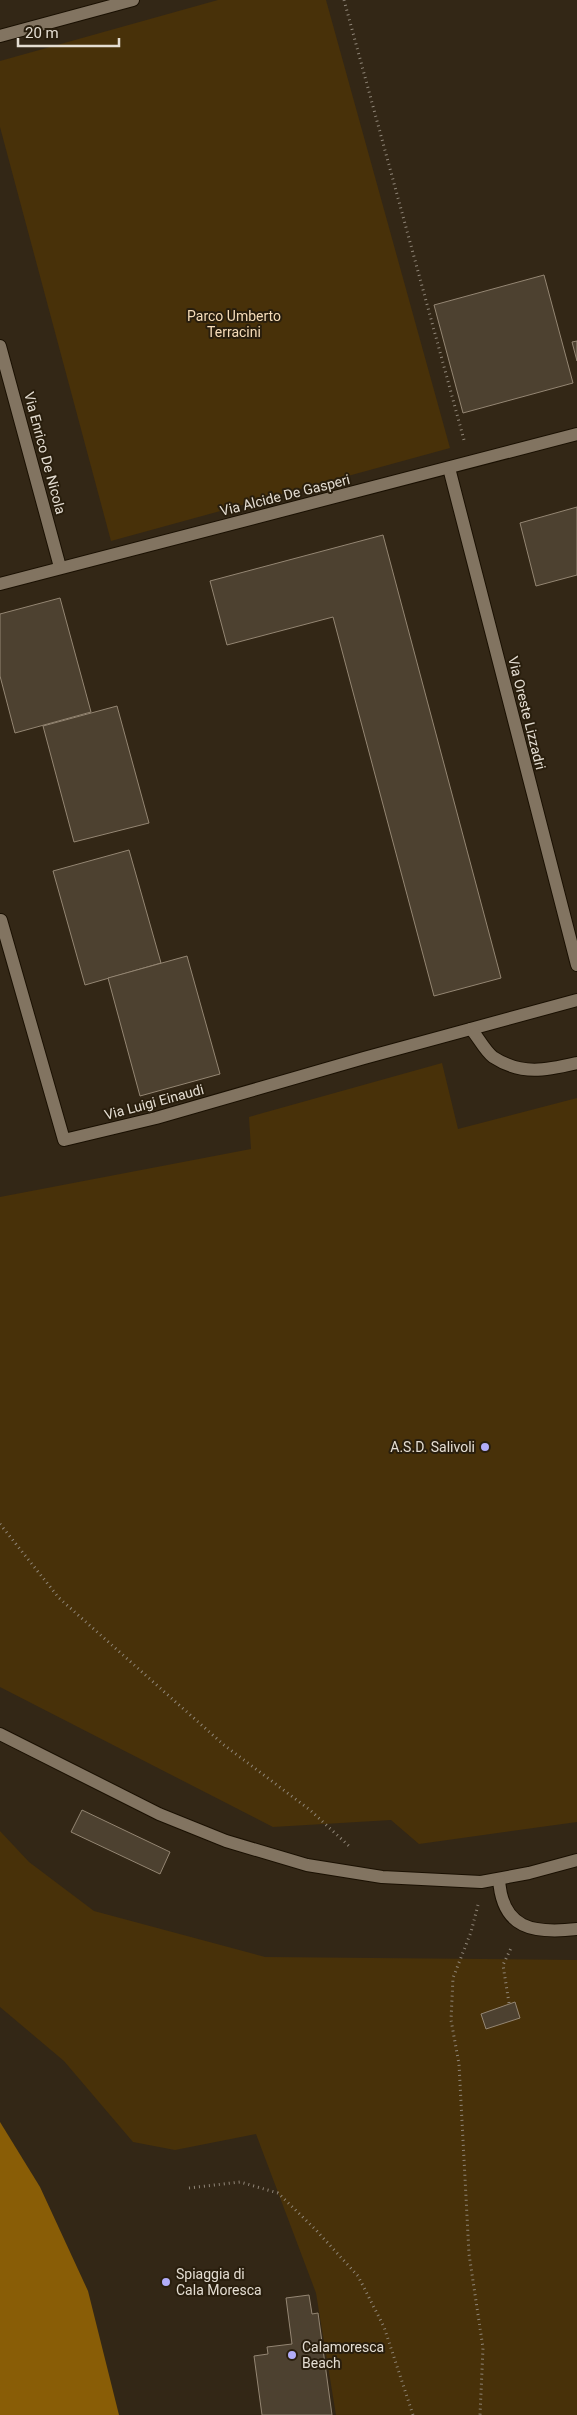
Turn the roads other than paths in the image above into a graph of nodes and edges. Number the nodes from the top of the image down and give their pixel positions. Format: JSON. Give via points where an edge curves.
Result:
{"nodes":[{"id":1,"x":133,"y":0,"type":"edge"},
{"id":2,"x":0,"y":36,"type":"edge"},
{"id":3,"x":0,"y":346,"type":"edge"},
{"id":4,"x":577,"y":434,"type":"edge"},
{"id":5,"x":449,"y":468,"type":"junction"},
{"id":6,"x":60,"y":567,"type":"junction"},
{"id":7,"x":0,"y":584,"type":"edge"},
{"id":8,"x":1,"y":920,"type":"edge"},
{"id":9,"x":577,"y":965,"type":"edge"},
{"id":10,"x":577,"y":1000,"type":"edge"},
{"id":11,"x":472,"y":1029,"type":"junction"},
{"id":12,"x":577,"y":1063,"type":"edge"},
{"id":13,"x":0,"y":1734,"type":"edge"},
{"id":14,"x":577,"y":1860,"type":"edge"},
{"id":15,"x":499,"y":1879,"type":"junction"},
{"id":16,"x":577,"y":1929,"type":"edge"}],
"edges":[{"from":1,"to":2,"type":"street"},
{"from":3,"to":6,"type":"street","name":"Via Enrico De Nicola"},
{"from":4,"to":5,"type":"street","name":"Via Alcide De Gasperi"},
{"from":5,"to":6,"type":"street","name":"Via Alcide De Gasperi"},
{"from":5,"to":9,"type":"street","name":"Via Oreste Lizzadri"},
{"from":6,"to":7,"type":"street","name":"Via Alcide De Gasperi"},
{"from":8,"to":11,"type":"street","name":"Via Luigi Einaudi","via":[[64,1140],[156,1118]]},
{"from":10,"to":11,"type":"street","name":"Via Luigi Einaudi"},
{"from":11,"to":12,"type":"street","via":[[492,1056],[512,1066],[537,1072]]},
{"from":13,"to":15,"type":"street","via":[[159,1814],[226,1841],[307,1865],[382,1878],[481,1882]]},
{"from":14,"to":15,"type":"street"},
{"from":15,"to":16,"type":"street","via":[[501,1901],[517,1921],[540,1930]]}]}
